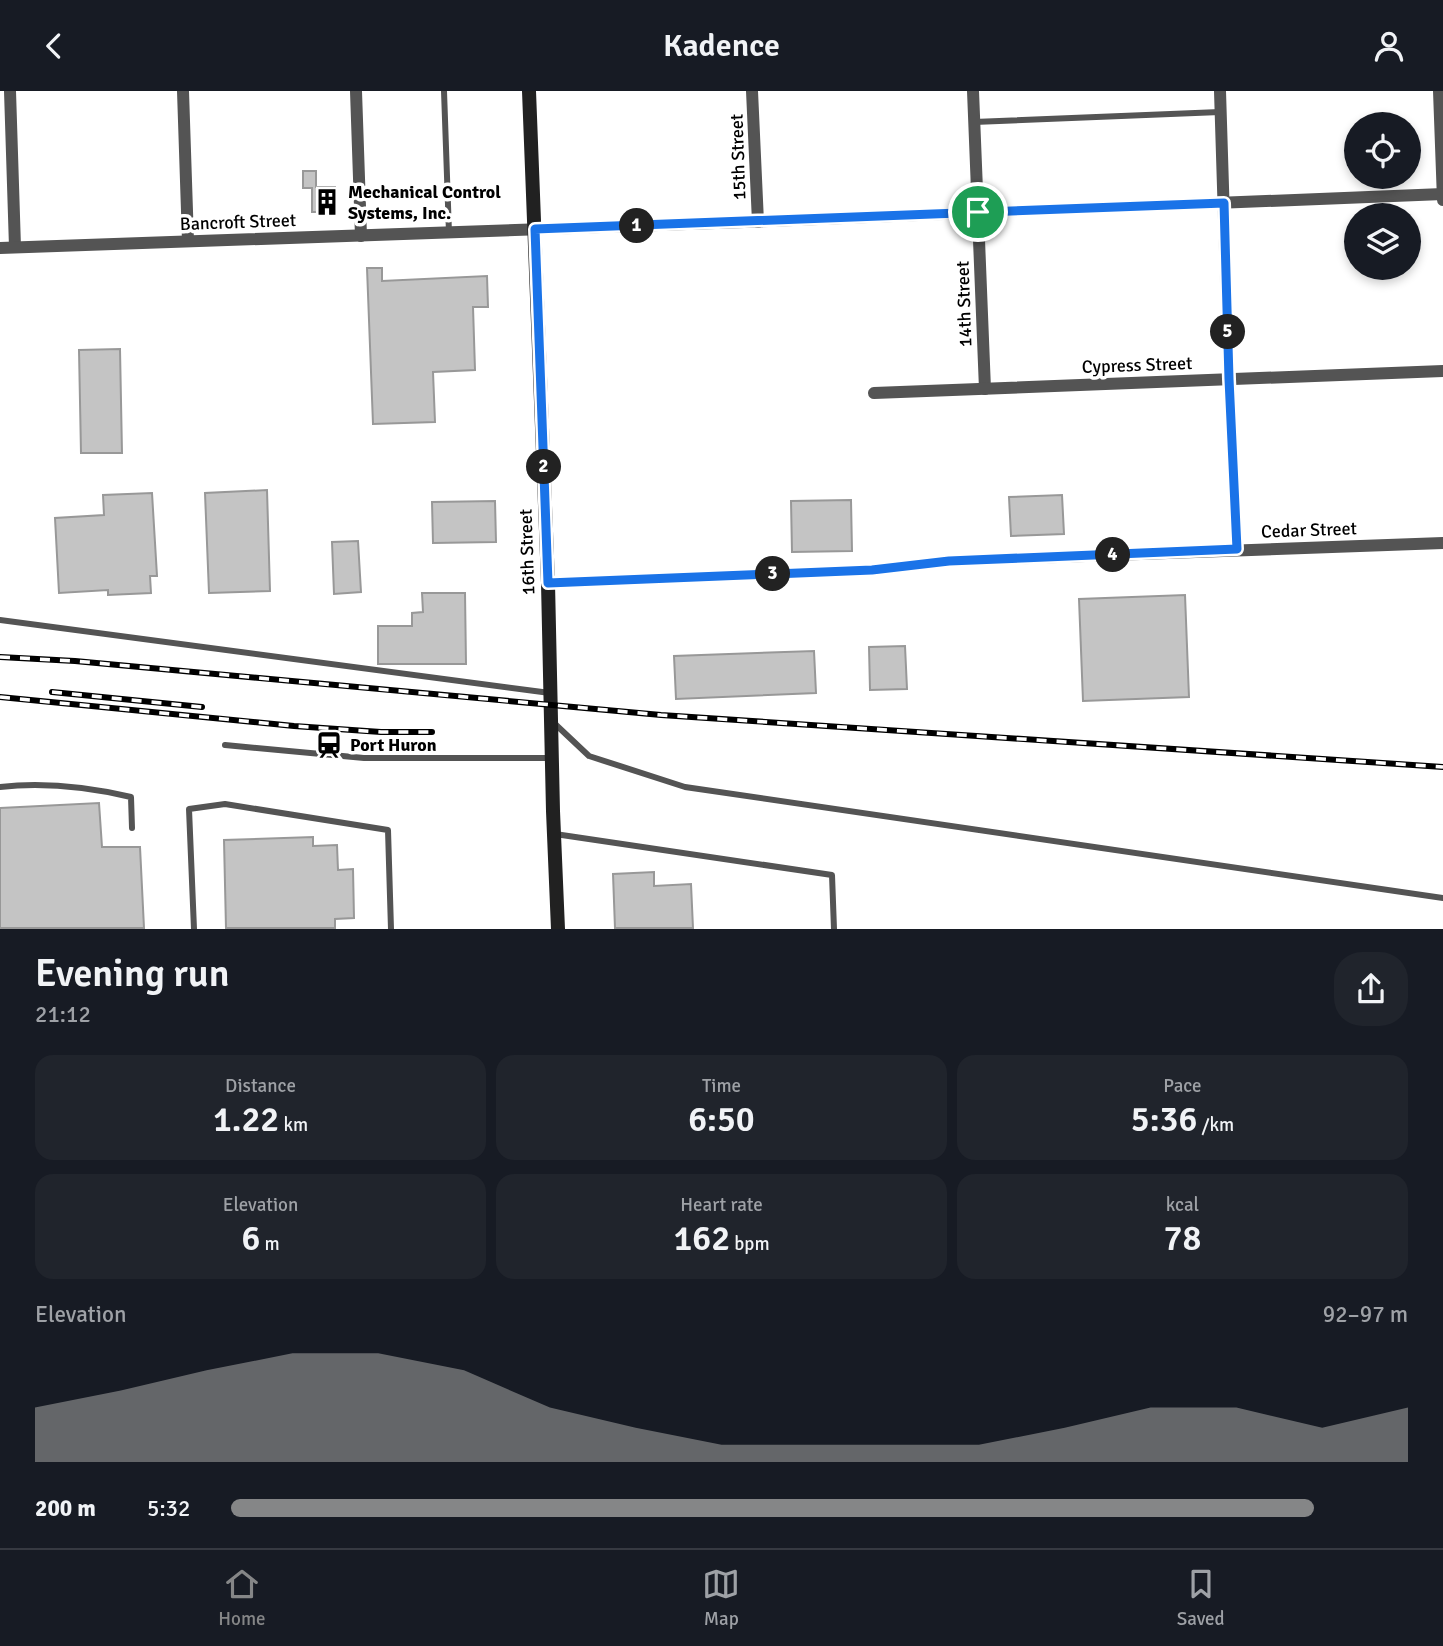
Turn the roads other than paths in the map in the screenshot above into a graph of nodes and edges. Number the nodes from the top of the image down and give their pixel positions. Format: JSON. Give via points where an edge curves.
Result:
{"nodes":[{"id":1,"x":10,"y":91,"type":"edge"},
{"id":2,"x":183,"y":91,"type":"edge"},
{"id":3,"x":356,"y":91,"type":"edge"},
{"id":4,"x":444,"y":91,"type":"edge"},
{"id":5,"x":529,"y":91,"type":"edge"},
{"id":6,"x":752,"y":91,"type":"edge"},
{"id":7,"x":972,"y":91,"type":"edge"},
{"id":8,"x":1220,"y":91,"type":"edge"},
{"id":9,"x":1439,"y":91,"type":"edge"},
{"id":10,"x":1221,"y":112,"type":"junction"},
{"id":11,"x":974,"y":123,"type":"junction"},
{"id":12,"x":1443,"y":194,"type":"edge"},
{"id":13,"x":1443,"y":201,"type":"edge"},
{"id":14,"x":1224,"y":203,"type":"junction"},
{"id":15,"x":978,"y":212,"type":"junction"},
{"id":16,"x":758,"y":222,"type":"junction"},
{"id":17,"x":535,"y":229,"type":"junction"},
{"id":18,"x":449,"y":233,"type":"junction"},
{"id":19,"x":360,"y":236,"type":"junction"},
{"id":20,"x":188,"y":241,"type":"junction"},
{"id":21,"x":15,"y":247,"type":"junction"},
{"id":22,"x":0,"y":248,"type":"edge"},
{"id":23,"x":1443,"y":371,"type":"edge"},
{"id":24,"x":1229,"y":379,"type":"junction"},
{"id":25,"x":985,"y":389,"type":"junction"},
{"id":26,"x":874,"y":393,"type":"dead end"},
{"id":27,"x":1443,"y":543,"type":"edge"},
{"id":28,"x":1237,"y":549,"type":"junction"},
{"id":29,"x":548,"y":583,"type":"junction"},
{"id":30,"x":0,"y":619,"type":"edge"},
{"id":31,"x":551,"y":694,"type":"junction"},
{"id":32,"x":552,"y":722,"type":"junction"},
{"id":33,"x":225,"y":745,"type":"dead end"},
{"id":34,"x":552,"y":758,"type":"junction"},
{"id":35,"x":0,"y":787,"type":"edge"},
{"id":36,"x":132,"y":828,"type":"dead end"},
{"id":37,"x":554,"y":834,"type":"junction"},
{"id":38,"x":1443,"y":898,"type":"edge"},
{"id":39,"x":194,"y":929,"type":"edge"},
{"id":40,"x":391,"y":929,"type":"edge"},
{"id":41,"x":558,"y":929,"type":"edge"},
{"id":42,"x":834,"y":929,"type":"edge"}],
"edges":[{"from":1,"to":21,"type":"street"},
{"from":2,"to":20,"type":"street"},
{"from":3,"to":19,"type":"street"},
{"from":4,"to":18,"type":"lane"},
{"from":5,"to":17,"type":"street","name":"16th Street"},
{"from":6,"to":16,"type":"street","name":"15th Street"},
{"from":7,"to":11,"type":"street","name":"14th Street"},
{"from":8,"to":10,"type":"street"},
{"from":9,"to":12,"type":"street"},
{"from":10,"to":11,"type":"lane"},
{"from":10,"to":14,"type":"street"},
{"from":11,"to":15,"type":"street","name":"14th Street"},
{"from":12,"to":13,"type":"street"},
{"from":12,"to":14,"type":"street","name":"Bancroft Street"},
{"from":14,"to":15,"type":"street","name":"Bancroft Street"},
{"from":14,"to":24,"type":"street"},
{"from":15,"to":16,"type":"street","name":"Bancroft Street"},
{"from":15,"to":25,"type":"street","name":"14th Street"},
{"from":16,"to":17,"type":"street","name":"Bancroft Street"},
{"from":17,"to":18,"type":"street","name":"Bancroft Street"},
{"from":17,"to":29,"type":"street","name":"16th Street"},
{"from":18,"to":19,"type":"street","name":"Bancroft Street"},
{"from":19,"to":20,"type":"street","name":"Bancroft Street"},
{"from":20,"to":21,"type":"street","name":"Bancroft Street"},
{"from":21,"to":22,"type":"street","name":"Bancroft Street"},
{"from":23,"to":24,"type":"street","name":"Cypress Street"},
{"from":24,"to":25,"type":"street","name":"Cypress Street"},
{"from":24,"to":28,"type":"street"},
{"from":25,"to":26,"type":"street","name":"Cypress Street"},
{"from":27,"to":28,"type":"street","name":"Cedar Street"},
{"from":28,"to":29,"type":"street","name":"Cedar Street"},
{"from":29,"to":31,"type":"street","name":"16th Street"},
{"from":30,"to":31,"type":"lane"},
{"from":31,"to":32,"type":"street","name":"16th Street"},
{"from":32,"to":34,"type":"street","name":"16th Street"},
{"from":32,"to":38,"type":"lane","via":[[589,756],[685,787]]},
{"from":33,"to":34,"type":"lane","via":[[364,758]]},
{"from":34,"to":37,"type":"street","name":"16th Street"},
{"from":35,"to":36,"type":"lane","via":[[68,786],[131,797]]},
{"from":37,"to":41,"type":"street","name":"16th Street"},
{"from":37,"to":42,"type":"lane","via":[[832,875]]},
{"from":39,"to":40,"type":"lane","via":[[188,809],[225,804],[388,829]]}]}
